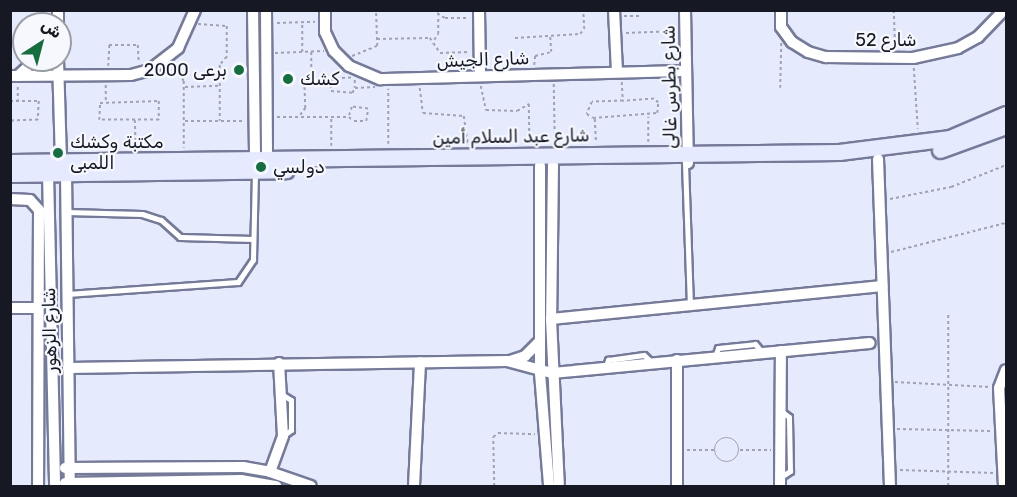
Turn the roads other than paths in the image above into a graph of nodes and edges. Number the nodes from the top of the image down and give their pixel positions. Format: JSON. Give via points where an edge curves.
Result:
{"nodes":[{"id":1,"x":195,"y":10,"type":"edge"},
{"id":2,"x":253,"y":10,"type":"edge"},
{"id":3,"x":267,"y":10,"type":"edge"},
{"id":4,"x":324,"y":10,"type":"edge"},
{"id":5,"x":685,"y":10,"type":"edge"},
{"id":6,"x":781,"y":10,"type":"edge"},
{"id":7,"x":1004,"y":10,"type":"edge"},
{"id":8,"x":479,"y":14,"type":"edge"},
{"id":9,"x":614,"y":14,"type":"edge"},
{"id":10,"x":686,"y":71,"type":"junction"},
{"id":11,"x":58,"y":72,"type":"edge"},
{"id":12,"x":619,"y":72,"type":"junction"},
{"id":13,"x":14,"y":76,"type":"edge"},
{"id":14,"x":58,"y":76,"type":"junction"},
{"id":15,"x":480,"y":76,"type":"junction"},
{"id":16,"x":1006,"y":114,"type":"edge"},
{"id":17,"x":1006,"y":126,"type":"edge"},
{"id":18,"x":878,"y":159,"type":"junction"},
{"id":19,"x":687,"y":160,"type":"junction"},
{"id":20,"x":545,"y":161,"type":"junction"},
{"id":21,"x":10,"y":162,"type":"edge"},
{"id":22,"x":261,"y":165,"type":"junction"},
{"id":23,"x":63,"y":167,"type":"junction"},
{"id":24,"x":48,"y":173,"type":"junction"},
{"id":25,"x":10,"y":174,"type":"edge"},
{"id":26,"x":10,"y":199,"type":"edge"},
{"id":27,"x":66,"y":212,"type":"junction"},
{"id":28,"x":254,"y":239,"type":"junction"},
{"id":29,"x":882,"y":286,"type":"junction"},
{"id":30,"x":66,"y":294,"type":"junction"},
{"id":31,"x":690,"y":304,"type":"junction"},
{"id":32,"x":10,"y":308,"type":"edge"},
{"id":33,"x":38,"y":308,"type":"junction"},
{"id":34,"x":551,"y":319,"type":"junction"},
{"id":35,"x":539,"y":342,"type":"junction"},
{"id":36,"x":870,"y":344,"type":"dead end"},
{"id":37,"x":781,"y":351,"type":"junction"},
{"id":38,"x":677,"y":360,"type":"junction"},
{"id":39,"x":507,"y":361,"type":"junction"},
{"id":40,"x":420,"y":362,"type":"junction"},
{"id":41,"x":279,"y":363,"type":"junction"},
{"id":42,"x":68,"y":368,"type":"junction"},
{"id":43,"x":1006,"y":370,"type":"edge"},
{"id":44,"x":540,"y":373,"type":"junction"},
{"id":45,"x":552,"y":373,"type":"junction"},
{"id":46,"x":781,"y":411,"type":"junction"},
{"id":47,"x":56,"y":468,"type":"junction"},
{"id":48,"x":70,"y":468,"type":"junction"},
{"id":49,"x":270,"y":472,"type":"junction"},
{"id":50,"x":780,"y":482,"type":"edge"},
{"id":51,"x":71,"y":484,"type":"edge"},
{"id":52,"x":55,"y":485,"type":"edge"},
{"id":53,"x":38,"y":486,"type":"edge"},
{"id":54,"x":276,"y":486,"type":"edge"},
{"id":55,"x":311,"y":486,"type":"edge"},
{"id":56,"x":414,"y":486,"type":"edge"},
{"id":57,"x":549,"y":486,"type":"edge"},
{"id":58,"x":559,"y":486,"type":"edge"},
{"id":59,"x":677,"y":486,"type":"edge"},
{"id":60,"x":890,"y":486,"type":"edge"},
{"id":61,"x":1004,"y":486,"type":"edge"}],
"edges":[{"from":1,"to":14,"type":"street","via":[[191,24],[168,58],[139,74]]},
{"from":2,"to":22,"type":"street","via":[[254,121]]},
{"from":3,"to":22,"type":"street","via":[[267,117]]},
{"from":4,"to":15,"type":"street","name":"شارع الجيش","via":[[328,43],[337,55],[376,78]]},
{"from":5,"to":10,"type":"street","name":"شارع بطرس غالى"},
{"from":6,"to":7,"type":"street","name":"شارع 52","via":[[781,27],[792,42],[808,52],[826,57],[895,58],[958,48],[978,37]]},
{"from":8,"to":15,"type":"street"},
{"from":9,"to":12,"type":"street"},
{"from":10,"to":12,"type":"street","name":"شارع الجيش"},
{"from":10,"to":19,"type":"street","name":"شارع بطرس غالى"},
{"from":11,"to":14,"type":"street","name":"شارع الزهور"},
{"from":12,"to":15,"type":"street","name":"شارع الجيش"},
{"from":13,"to":14,"type":"street"},
{"from":14,"to":23,"type":"street","name":"شارع الزهور"},
{"from":16,"to":19,"type":"street","name":"شارع عبد السلام أمين","via":[[976,129],[919,144]]},
{"from":17,"to":18,"type":"street","name":"شارع عبد السلام أمين","via":[[961,146]]},
{"from":18,"to":19,"type":"street","name":"شارع عبد السلام أمين"},
{"from":18,"to":29,"type":"street"},
{"from":19,"to":20,"type":"street","name":"شارع عبد السلام أمين"},
{"from":19,"to":20,"type":"street","name":"شارع عبد السلام أمين","via":[[596,155]]},
{"from":19,"to":31,"type":"lane"},
{"from":20,"to":22,"type":"street","name":"شارع عبد السلام أمين"},
{"from":20,"to":22,"type":"street","name":"شارع عبد السلام أمين","via":[[388,158]]},
{"from":20,"to":34,"type":"street"},
{"from":20,"to":35,"type":"street"},
{"from":21,"to":23,"type":"street","name":"شارع عبد السلام أمين"},
{"from":22,"to":23,"type":"street","name":"شارع عبد السلام أمين"},
{"from":22,"to":23,"type":"street","name":"شارع عبد السلام أمين","via":[[184,160]]},
{"from":22,"to":28,"type":"lane"},
{"from":23,"to":24,"type":"street","name":"شارع عبد السلام أمين"},
{"from":23,"to":27,"type":"street","name":"شارع الزهور"},
{"from":24,"to":25,"type":"street","name":"شارع عبد السلام أمين"},
{"from":24,"to":47,"type":"street","name":"شارع الزهور"},
{"from":26,"to":33,"type":"street","via":[[30,200],[39,210]]},
{"from":27,"to":28,"type":"lane","via":[[152,215],[180,237]]},
{"from":27,"to":30,"type":"street","name":"شارع الزهور"},
{"from":28,"to":30,"type":"lane","via":[[251,266],[232,284]]},
{"from":29,"to":31,"type":"street"},
{"from":29,"to":60,"type":"street"},
{"from":30,"to":42,"type":"street","name":"شارع الزهور"},
{"from":31,"to":34,"type":"street"},
{"from":32,"to":33,"type":"street"},
{"from":33,"to":53,"type":"street"},
{"from":34,"to":45,"type":"street"},
{"from":35,"to":39,"type":"street","via":[[525,356]]},
{"from":35,"to":44,"type":"street"},
{"from":36,"to":37,"type":"street"},
{"from":37,"to":38,"type":"street"},
{"from":37,"to":46,"type":"street"},
{"from":38,"to":45,"type":"street"},
{"from":38,"to":59,"type":"street"},
{"from":39,"to":40,"type":"street"},
{"from":39,"to":44,"type":"street"},
{"from":40,"to":41,"type":"street"},
{"from":40,"to":56,"type":"street"},
{"from":41,"to":42,"type":"street"},
{"from":41,"to":49,"type":"street","via":[[283,436]]},
{"from":42,"to":48,"type":"street","name":"شارع الزهور"},
{"from":43,"to":61,"type":"street","via":[[999,388]]},
{"from":44,"to":45,"type":"street"},
{"from":44,"to":57,"type":"street"},
{"from":45,"to":58,"type":"street"},
{"from":46,"to":50,"type":"street"},
{"from":46,"to":50,"type":"lane","via":[[789,417],[790,471]]},
{"from":47,"to":48,"type":"street"},
{"from":47,"to":52,"type":"street","name":"شارع الزهور"},
{"from":48,"to":49,"type":"street","via":[[210,466]]},
{"from":48,"to":51,"type":"street","name":"شارع الزهور"},
{"from":49,"to":55,"type":"street"},
{"from":51,"to":52,"type":"street"},
{"from":51,"to":54,"type":"street","via":[[241,480]]}]}
